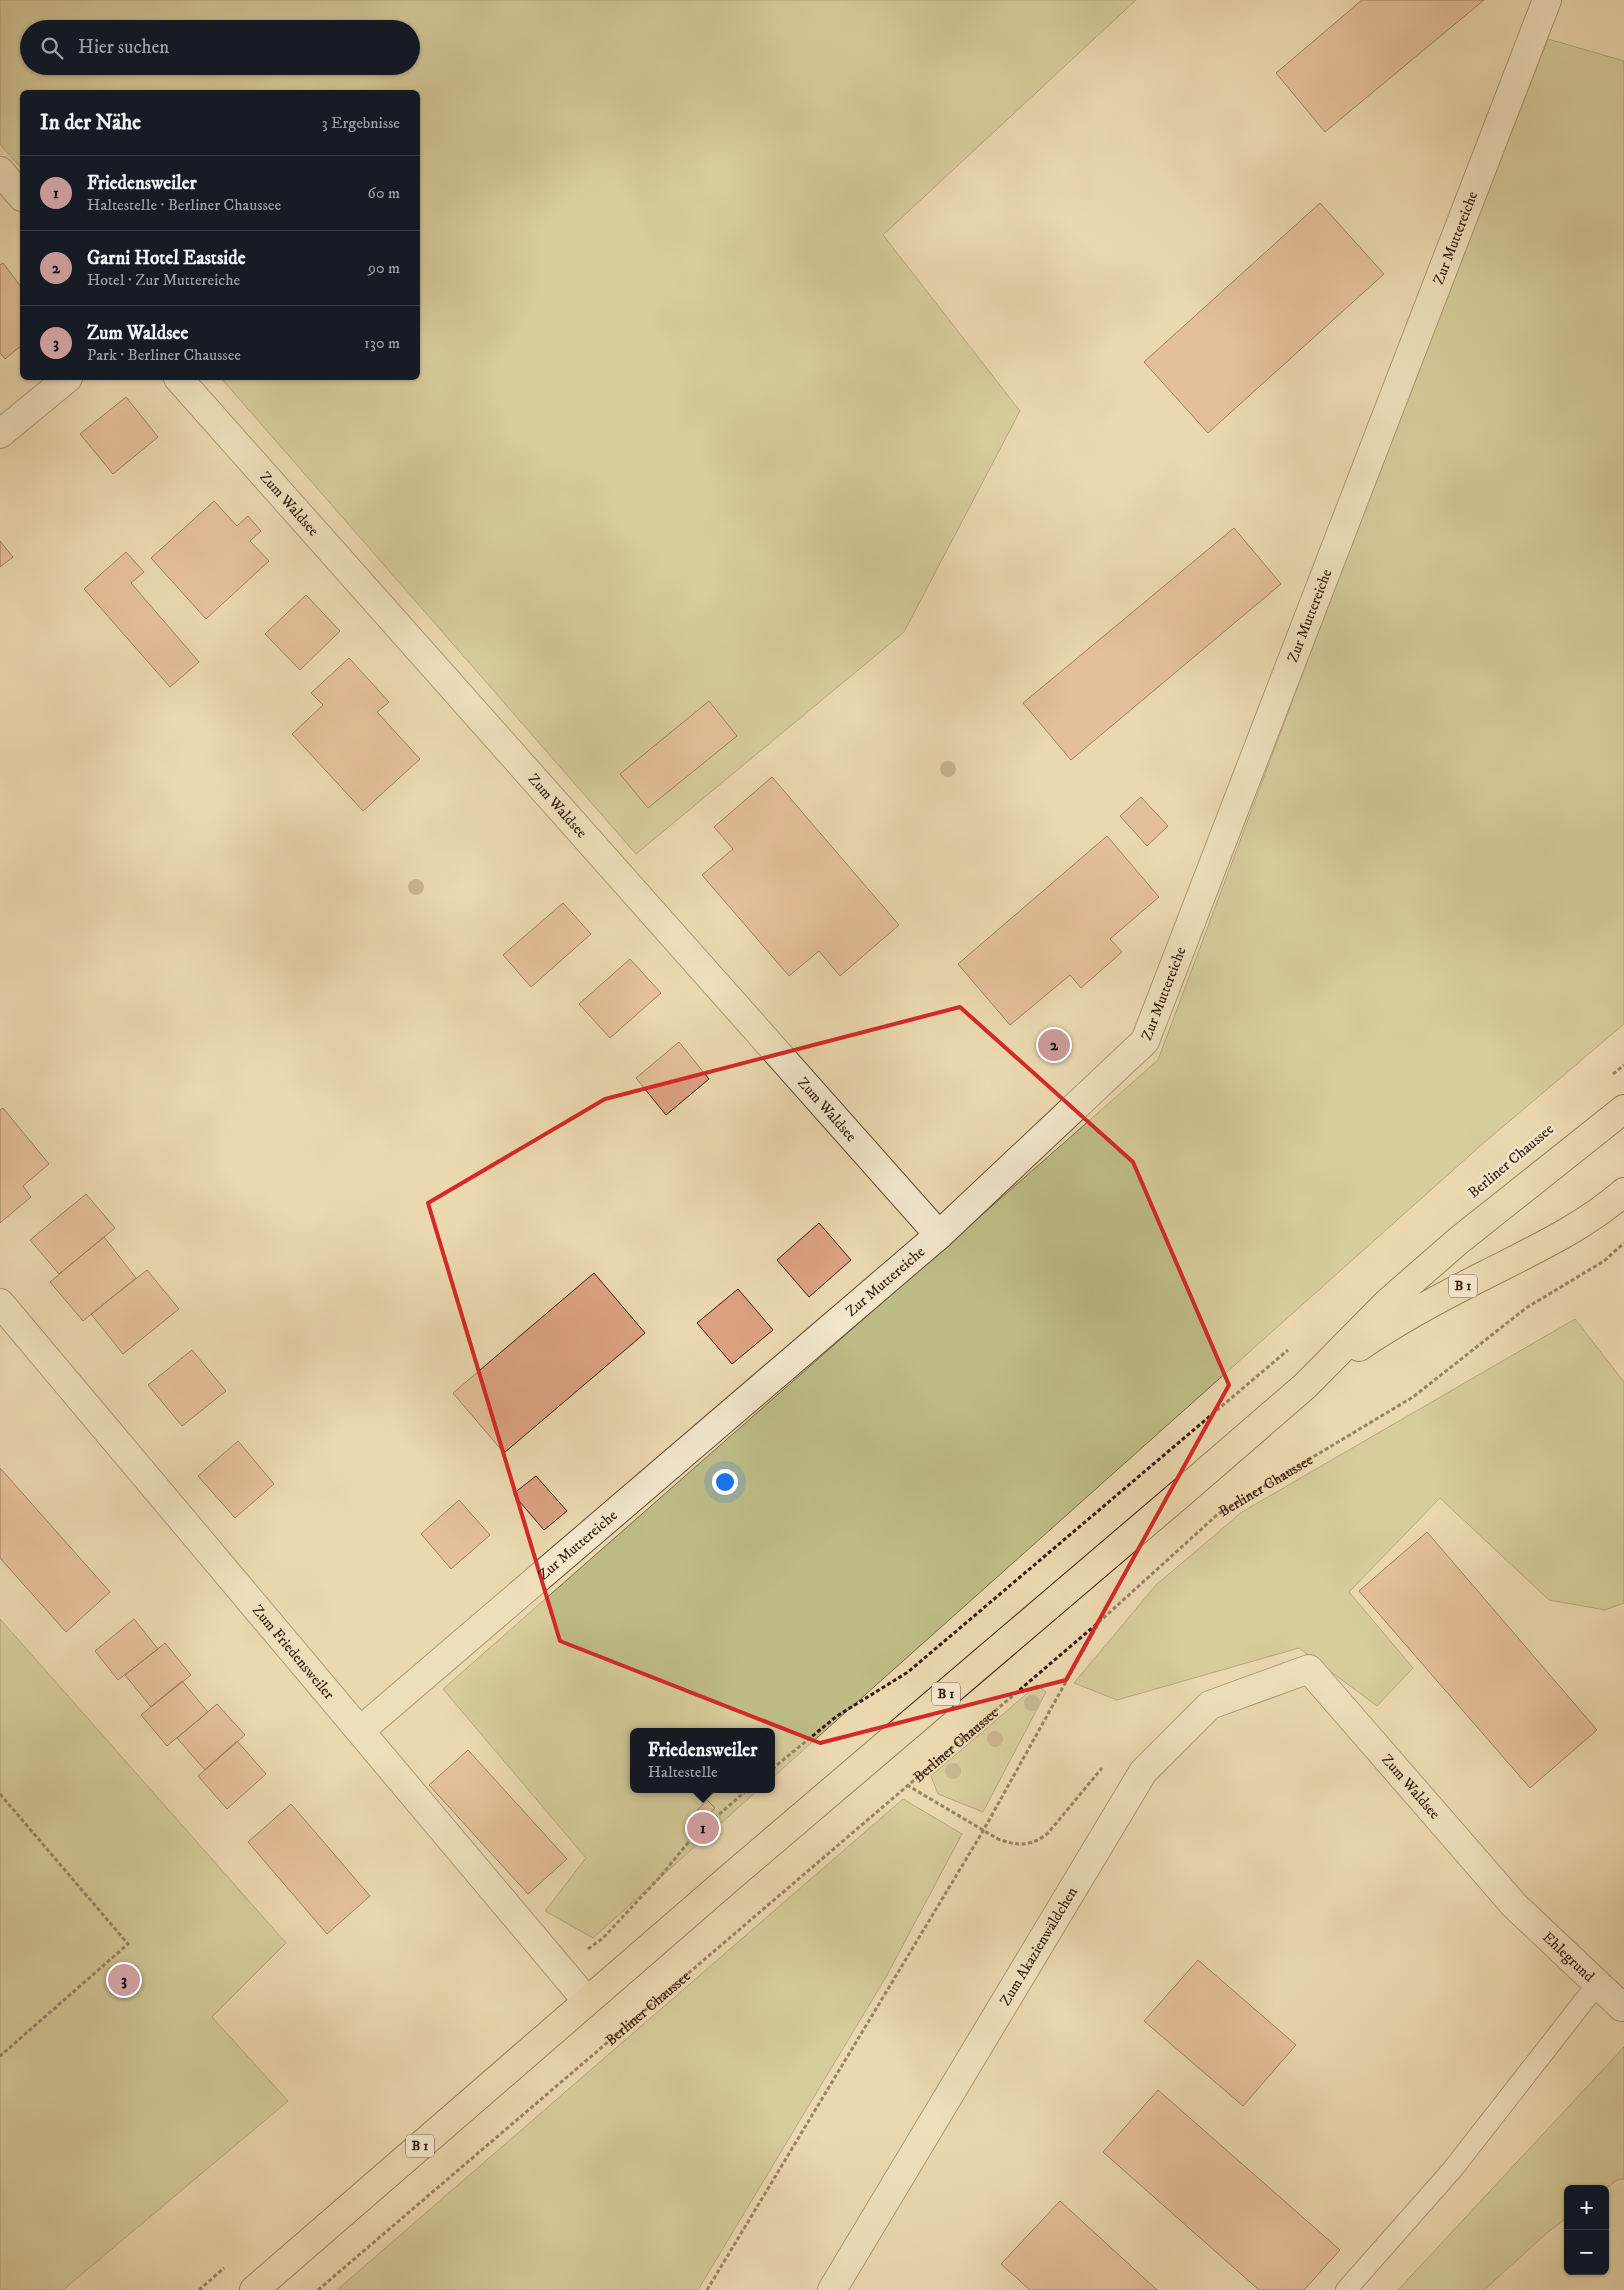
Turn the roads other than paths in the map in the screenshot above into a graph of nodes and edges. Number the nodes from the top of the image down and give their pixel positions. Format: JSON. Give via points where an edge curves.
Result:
{"nodes":[{"id":1,"x":1547,"y":0,"type":"edge"},
{"id":2,"x":0,"y":171,"type":"edge"},
{"id":3,"x":20,"y":195,"type":"edge"},
{"id":4,"x":66,"y":380,"type":"edge"},
{"id":5,"x":180,"y":380,"type":"edge"},
{"id":6,"x":0,"y":434,"type":"edge"},
{"id":7,"x":1624,"y":1109,"type":"edge"},
{"id":8,"x":1624,"y":1192,"type":"edge"},
{"id":9,"x":939,"y":1235,"type":"junction"},
{"id":10,"x":0,"y":1303,"type":"edge"},
{"id":11,"x":1304,"y":1386,"type":"junction"},
{"id":12,"x":1308,"y":1669,"type":"joint"},
{"id":13,"x":361,"y":1730,"type":"junction"},
{"id":14,"x":1514,"y":1905,"type":"joint"},
{"id":15,"x":1598,"y":1983,"type":"junction"},
{"id":16,"x":587,"y":2001,"type":"junction"},
{"id":17,"x":1624,"y":2005,"type":"edge"},
{"id":18,"x":254,"y":2290,"type":"edge"},
{"id":19,"x":832,"y":2290,"type":"edge"},
{"id":20,"x":1346,"y":2290,"type":"edge"}],
"edges":[{"from":1,"to":9,"type":"street","name":"Zur Muttereiche","via":[[1145,1041]]},
{"from":2,"to":3,"type":"street"},
{"from":4,"to":6,"type":"street"},
{"from":5,"to":9,"type":"street","name":"Zum Waldsee"},
{"from":7,"to":11,"type":"main road","name":"Berliner Chaussee","number":"B 1","via":[[1451,1247],[1387,1303]]},
{"from":8,"to":11,"type":"main road","name":"Berliner Chaussee","number":"B 1","via":[[1566,1232],[1419,1310]]},
{"from":9,"to":13,"type":"street","name":"Zur Muttereiche"},
{"from":10,"to":13,"type":"street","name":"Zum Friedensweiler"},
{"from":11,"to":16,"type":"main road","name":"Berliner Chaussee","number":"B 1"},
{"from":12,"to":14,"type":"street","name":"Zum Waldsee"},
{"from":12,"to":19,"type":"street","name":"Zum Akazienwäldchen","via":[[1210,1705],[1143,1772]]},
{"from":13,"to":16,"type":"street","name":"Zum Friedensweiler"},
{"from":14,"to":15,"type":"street","name":"Ehlegrund"},
{"from":15,"to":17,"type":"street","name":"Ehlegrund","via":[[1622,2007]]},
{"from":15,"to":20,"type":"lane","via":[[1452,2170]]},
{"from":16,"to":18,"type":"main road","name":"Berliner Chaussee","number":"B 1"}]}
